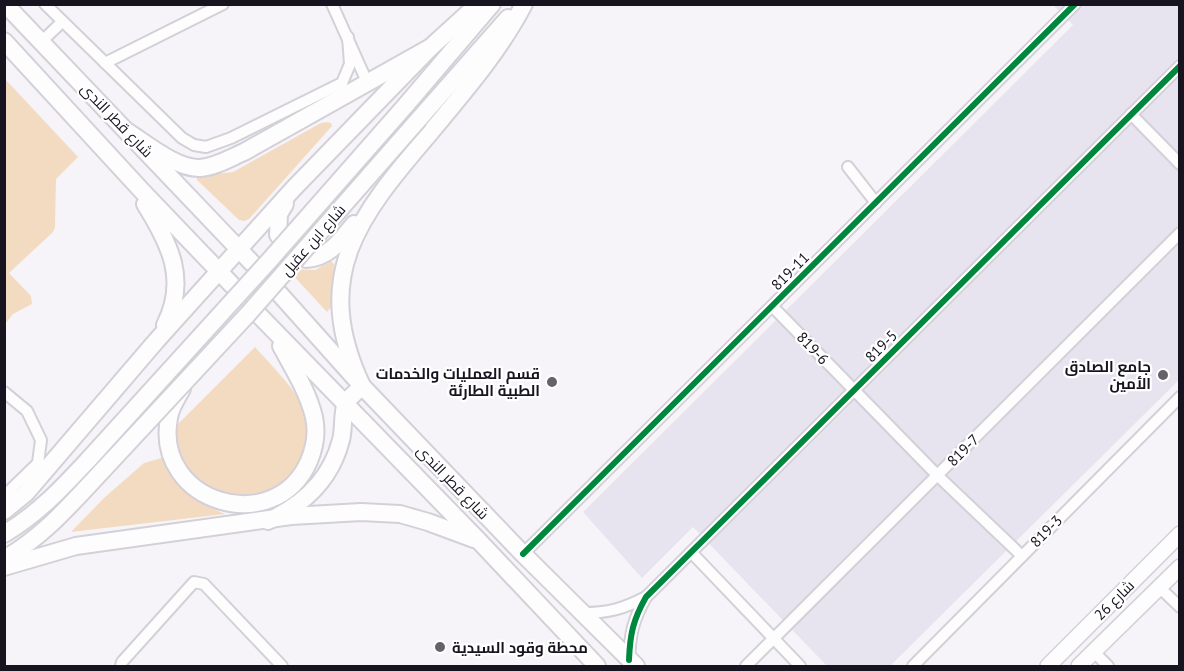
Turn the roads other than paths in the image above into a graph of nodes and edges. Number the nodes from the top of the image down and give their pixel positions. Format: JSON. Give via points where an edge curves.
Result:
{"nodes":[{"id":1,"x":4,"y":4,"type":"edge"},
{"id":2,"x":224,"y":4,"type":"edge"},
{"id":3,"x":332,"y":4,"type":"edge"},
{"id":4,"x":478,"y":4,"type":"edge"},
{"id":5,"x":492,"y":4,"type":"edge"},
{"id":6,"x":520,"y":4,"type":"edge"},
{"id":7,"x":524,"y":4,"type":"edge"},
{"id":8,"x":1075,"y":4,"type":"edge"},
{"id":9,"x":49,"y":6,"type":"edge"},
{"id":10,"x":62,"y":22,"type":"junction"},
{"id":11,"x":348,"y":37,"type":"junction"},
{"id":12,"x":4,"y":41,"type":"edge"},
{"id":13,"x":41,"y":42,"type":"junction"},
{"id":14,"x":431,"y":47,"type":"junction"},
{"id":15,"x":105,"y":63,"type":"junction"},
{"id":16,"x":1179,"y":66,"type":"edge"},
{"id":17,"x":368,"y":84,"type":"junction"},
{"id":18,"x":1131,"y":114,"type":"junction"},
{"id":19,"x":128,"y":132,"type":"junction"},
{"id":20,"x":1179,"y":164,"type":"edge"},
{"id":21,"x":120,"y":166,"type":"junction"},
{"id":22,"x":848,"y":166,"type":"dead end"},
{"id":23,"x":384,"y":186,"type":"junction"},
{"id":24,"x":294,"y":188,"type":"junction"},
{"id":25,"x":876,"y":203,"type":"junction"},
{"id":26,"x":1179,"y":233,"type":"edge"},
{"id":27,"x":278,"y":235,"type":"dead end"},
{"id":28,"x":240,"y":249,"type":"junction"},
{"id":29,"x":306,"y":259,"type":"dead end"},
{"id":30,"x":252,"y":263,"type":"dead end"},
{"id":31,"x":219,"y":271,"type":"junction"},
{"id":32,"x":232,"y":285,"type":"dead end"},
{"id":33,"x":278,"y":291,"type":"dead end"},
{"id":34,"x":772,"y":306,"type":"junction"},
{"id":35,"x":257,"y":314,"type":"dead end"},
{"id":36,"x":272,"y":330,"type":"junction"},
{"id":37,"x":157,"y":340,"type":"junction"},
{"id":38,"x":185,"y":383,"type":"junction"},
{"id":39,"x":362,"y":386,"type":"junction"},
{"id":40,"x":854,"y":390,"type":"junction"},
{"id":41,"x":4,"y":392,"type":"edge"},
{"id":42,"x":1179,"y":397,"type":"edge"},
{"id":43,"x":346,"y":404,"type":"junction"},
{"id":44,"x":937,"y":475,"type":"junction"},
{"id":45,"x":4,"y":496,"type":"edge"},
{"id":46,"x":4,"y":511,"type":"edge"},
{"id":47,"x":268,"y":521,"type":"junction"},
{"id":48,"x":4,"y":534,"type":"edge"},
{"id":49,"x":1179,"y":534,"type":"edge"},
{"id":50,"x":478,"y":541,"type":"junction"},
{"id":51,"x":691,"y":552,"type":"junction"},
{"id":52,"x":523,"y":554,"type":"junction"},
{"id":53,"x":1022,"y":556,"type":"junction"},
{"id":54,"x":4,"y":559,"type":"edge"},
{"id":55,"x":4,"y":567,"type":"edge"},
{"id":56,"x":1179,"y":567,"type":"edge"},
{"id":57,"x":1159,"y":587,"type":"junction"},
{"id":58,"x":646,"y":597,"type":"junction"},
{"id":59,"x":1179,"y":607,"type":"edge"},
{"id":60,"x":582,"y":613,"type":"junction"},
{"id":61,"x":774,"y":639,"type":"junction"},
{"id":62,"x":1094,"y":652,"type":"junction"},
{"id":63,"x":632,"y":663,"type":"edge"},
{"id":64,"x":121,"y":666,"type":"edge"},
{"id":65,"x":282,"y":666,"type":"edge"},
{"id":66,"x":597,"y":666,"type":"edge"},
{"id":67,"x":746,"y":666,"type":"edge"},
{"id":68,"x":800,"y":666,"type":"edge"},
{"id":69,"x":913,"y":666,"type":"edge"},
{"id":70,"x":1048,"y":666,"type":"edge"},
{"id":71,"x":1079,"y":666,"type":"edge"},
{"id":72,"x":1108,"y":666,"type":"edge"}],
"edges":[{"from":1,"to":13,"type":"main road","name":"شارع قطر الندى"},
{"from":2,"to":15,"type":"street"},
{"from":3,"to":11,"type":"street"},
{"from":4,"to":14,"type":"main road"},
{"from":5,"to":48,"type":"main road","name":"شارع ابن عقيل","bridge":true,"via":[[268,262],[55,496]]},
{"from":6,"to":38,"type":"main road","name":"شارع ابن عقيل","bridge":true},
{"from":7,"to":23,"type":"main road","via":[[478,75]]},
{"from":8,"to":25,"type":"street","name":"819-11"},
{"from":9,"to":10,"type":"street"},
{"from":10,"to":13,"type":"street"},
{"from":10,"to":15,"type":"street"},
{"from":11,"to":15,"type":"street","via":[[350,64],[342,83],[206,147],[182,138]]},
{"from":11,"to":17,"type":"street"},
{"from":12,"to":21,"type":"main road","name":"شارع قطر الندى"},
{"from":13,"to":19,"type":"main road","name":"شارع قطر الندى"},
{"from":14,"to":17,"type":"main road"},
{"from":14,"to":24,"type":"main road"},
{"from":16,"to":18,"type":"street","name":"819-5"},
{"from":17,"to":19,"type":"main road","via":[[244,152],[199,168],[172,161]]},
{"from":18,"to":20,"type":"street"},
{"from":18,"to":40,"type":"street","name":"819-5"},
{"from":19,"to":28,"type":"main road","name":"شارع قطر الندى"},
{"from":21,"to":31,"type":"main road","name":"شارع قطر الندى"},
{"from":21,"to":37,"type":"main road","via":[[172,253],[175,296]]},
{"from":22,"to":25,"type":"street"},
{"from":23,"to":29,"type":"main road","via":[[336,246],[317,258]]},
{"from":23,"to":39,"type":"main road","via":[[362,222],[342,275],[342,332]]},
{"from":24,"to":27,"type":"main road","via":[[279,214]]},
{"from":24,"to":28,"type":"main road"},
{"from":25,"to":34,"type":"street","name":"819-11"},
{"from":26,"to":44,"type":"street","name":"819-7"},
{"from":28,"to":30,"type":"main road","name":"شارع قطر الندى"},
{"from":28,"to":31,"type":"main road"},
{"from":31,"to":32,"type":"main road","name":"شارع قطر الندى"},
{"from":31,"to":37,"type":"main road"},
{"from":33,"to":39,"type":"main road","name":"شارع قطر الندى"},
{"from":34,"to":40,"type":"street","name":"819-6"},
{"from":34,"to":52,"type":"street","name":"819-11"},
{"from":35,"to":36,"type":"main road","name":"شارع قطر الندى"},
{"from":36,"to":38,"type":"main road","via":[[302,387],[314,416],[315,433],[305,470],[279,495],[241,505],[208,498],[192,487],[173,459],[168,430],[172,408]]},
{"from":36,"to":43,"type":"main road","name":"شارع قطر الندى"},
{"from":37,"to":46,"type":"main road","via":[[26,493]]},
{"from":38,"to":54,"type":"main road","name":"شارع ابن عقيل","bridge":true,"via":[[56,519]]},
{"from":39,"to":43,"type":"main road"},
{"from":39,"to":52,"type":"main road","name":"شارع قطر الندى"},
{"from":40,"to":44,"type":"street","name":"819-6"},
{"from":40,"to":51,"type":"street","name":"819-5"},
{"from":41,"to":45,"type":"street","via":[[27,411],[41,440],[38,463]]},
{"from":42,"to":53,"type":"street","name":"819-3"},
{"from":43,"to":47,"type":"main road","via":[[341,440],[326,474],[301,502]]},
{"from":43,"to":50,"type":"main road","name":"شارع قطر الندى"},
{"from":44,"to":53,"type":"street","name":"819-6"},
{"from":44,"to":61,"type":"street","name":"819-7"},
{"from":47,"to":50,"type":"main road","via":[[361,512],[400,514]]},
{"from":47,"to":55,"type":"main road","via":[[76,546]]},
{"from":49,"to":70,"type":"main road","name":"شارع 26"},
{"from":50,"to":66,"type":"main road","name":"شارع قطر الندى"},
{"from":51,"to":58,"type":"street","name":"819-5"},
{"from":51,"to":61,"type":"street"},
{"from":52,"to":60,"type":"main road","name":"شارع قطر الندى"},
{"from":53,"to":69,"type":"street","name":"819-3"},
{"from":56,"to":57,"type":"main road","name":"شارع 26"},
{"from":57,"to":59,"type":"street"},
{"from":57,"to":62,"type":"main road","name":"شارع 26"},
{"from":58,"to":60,"type":"street","name":"819-5","via":[[606,613]]},
{"from":58,"to":63,"type":"street","name":"819-5","via":[[630,633]]},
{"from":60,"to":63,"type":"main road","name":"شارع قطر الندى"},
{"from":61,"to":67,"type":"street","name":"819-7"},
{"from":61,"to":68,"type":"street"},
{"from":62,"to":71,"type":"main road","name":"شارع 26"},
{"from":62,"to":72,"type":"street"},
{"from":64,"to":65,"type":"street","via":[[194,582],[204,584]]}]}
